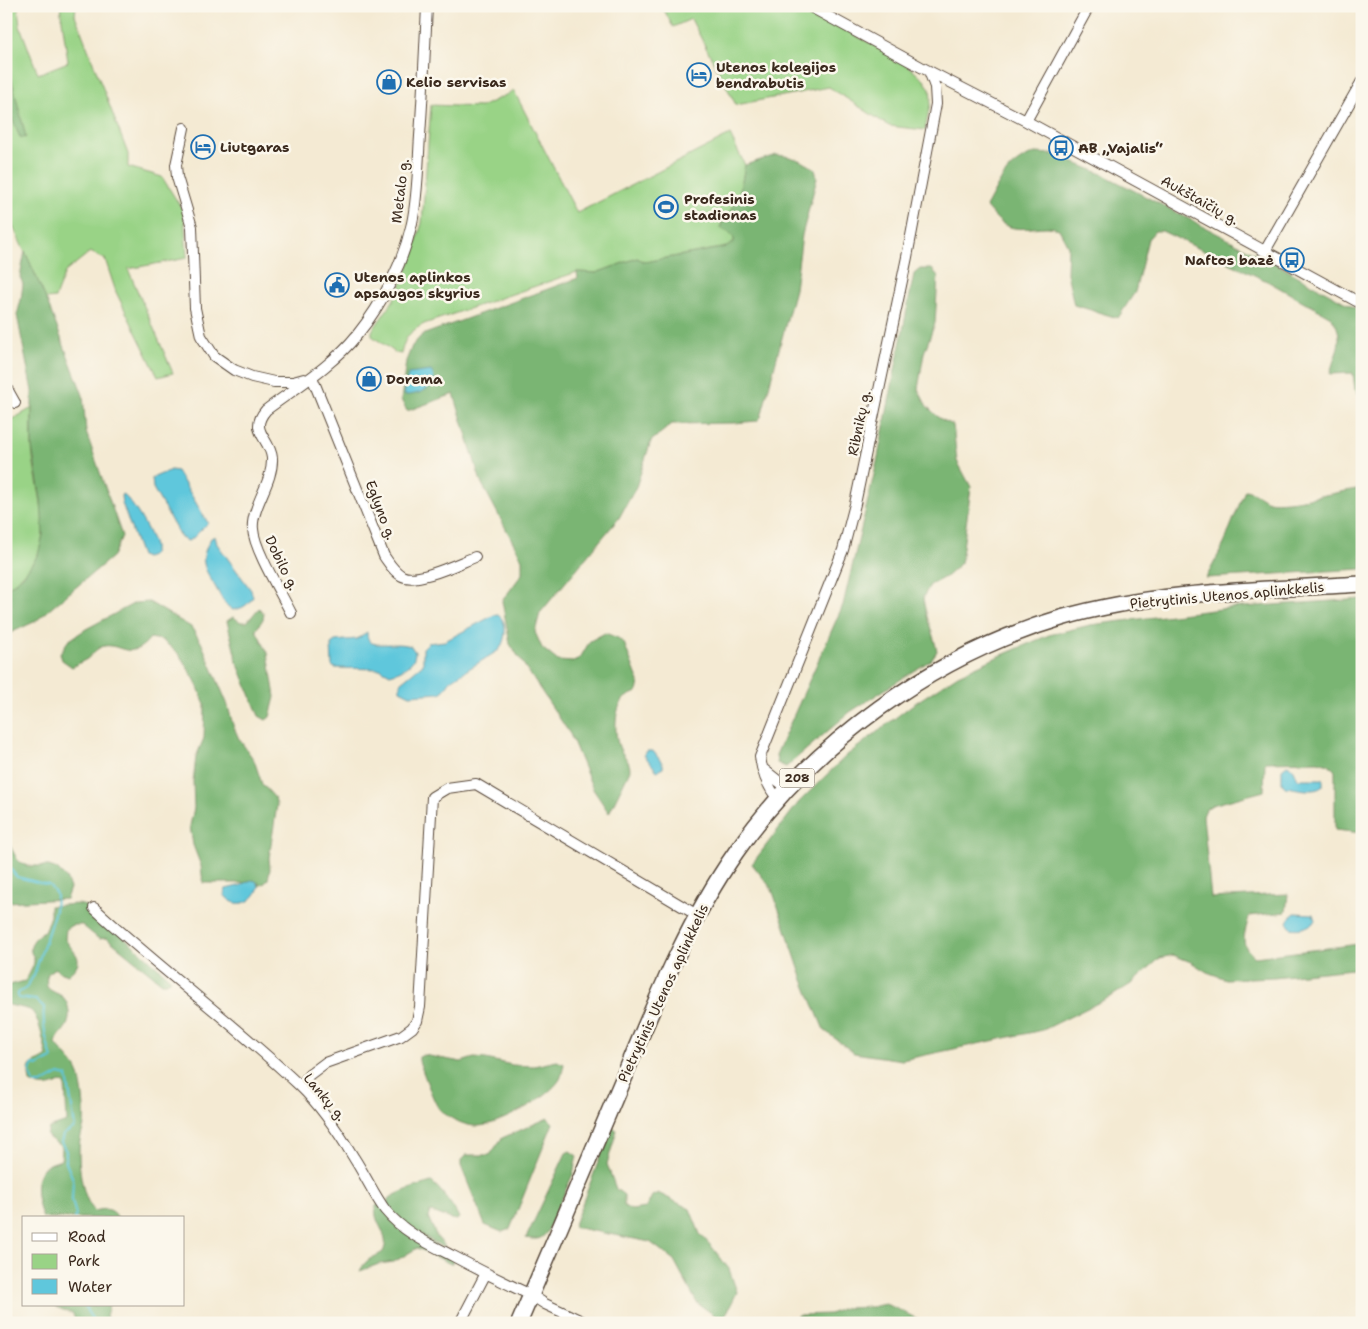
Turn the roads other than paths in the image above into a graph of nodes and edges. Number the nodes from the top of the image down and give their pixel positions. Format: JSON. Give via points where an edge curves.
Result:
{"nodes":[{"id":1,"x":427,"y":6,"type":"edge"},
{"id":2,"x":809,"y":6,"type":"edge"},
{"id":3,"x":1089,"y":6,"type":"edge"},
{"id":4,"x":929,"y":71,"type":"junction"},
{"id":5,"x":1362,"y":81,"type":"edge"},
{"id":6,"x":1026,"y":121,"type":"junction"},
{"id":7,"x":184,"y":128,"type":"dead end"},
{"id":8,"x":1265,"y":251,"type":"junction"},
{"id":9,"x":1362,"y":304,"type":"edge"},
{"id":10,"x":312,"y":377,"type":"junction"},
{"id":11,"x":6,"y":387,"type":"edge"},
{"id":12,"x":16,"y":403,"type":"dead end"},
{"id":13,"x":475,"y":557,"type":"dead end"},
{"id":14,"x":1362,"y":584,"type":"edge"},
{"id":15,"x":291,"y":613,"type":"dead end"},
{"id":16,"x":782,"y":793,"type":"junction"},
{"id":17,"x":94,"y":908,"type":"dead end"},
{"id":18,"x":697,"y":915,"type":"junction"},
{"id":19,"x":301,"y":1087,"type":"junction"},
{"id":20,"x":486,"y":1273,"type":"junction"},
{"id":21,"x":531,"y":1295,"type":"junction"},
{"id":22,"x":460,"y":1323,"type":"edge"},
{"id":23,"x":519,"y":1323,"type":"edge"},
{"id":24,"x":586,"y":1323,"type":"edge"}],
"edges":[{"from":1,"to":10,"type":"street","name":"Metalo g.","via":[[415,199],[407,242],[380,303],[358,335]]},
{"from":2,"to":4,"type":"street","name":"Aukštaičių g."},
{"from":3,"to":6,"type":"street"},
{"from":4,"to":6,"type":"street","name":"Aukštaičių g."},
{"from":4,"to":16,"type":"street","name":"Ribnikų g.","via":[[936,87],[936,104],[855,504],[843,550],[760,757],[772,792]]},
{"from":5,"to":8,"type":"street"},
{"from":6,"to":8,"type":"street","name":"Aukštaičių g."},
{"from":7,"to":10,"type":"street","via":[[176,165],[192,227],[196,308],[201,336],[214,356],[234,370],[252,377],[293,382]]},
{"from":8,"to":9,"type":"street","name":"Aukštaičių g."},
{"from":10,"to":13,"type":"street","name":"Eglyno g.","via":[[392,569],[403,577],[418,578]]},
{"from":10,"to":15,"type":"street","name":"Dobilo g.","via":[[266,410],[258,423],[272,461],[252,530],[265,564]]},
{"from":11,"to":12,"type":"street"},
{"from":14,"to":16,"type":"highway","name":"Pietrytinis Utenos aplinkkelis","number":"208","via":[[1152,600],[1084,612],[1032,628],[973,653],[894,698],[838,740]]},
{"from":16,"to":18,"type":"highway","name":"Pietrytinis Utenos aplinkkelis","number":"208","via":[[735,853]]},
{"from":17,"to":19,"type":"street","name":"Lankų g."},
{"from":18,"to":19,"type":"street","via":[[476,784],[447,788],[432,797],[417,1021],[401,1036],[325,1063],[309,1075]]},
{"from":18,"to":21,"type":"highway","name":"Pietrytinis Utenos aplinkkelis","number":"208","via":[[638,1043]]},
{"from":19,"to":20,"type":"street","name":"Lankų g.","via":[[323,1112],[371,1190],[391,1216],[421,1239]]},
{"from":20,"to":21,"type":"street","name":"Lankų g."},
{"from":20,"to":22,"type":"street"},
{"from":21,"to":23,"type":"highway","name":"Pietrytinis Utenos aplinkkelis","number":"208"},
{"from":21,"to":24,"type":"street","name":"Lankų g."}]}
